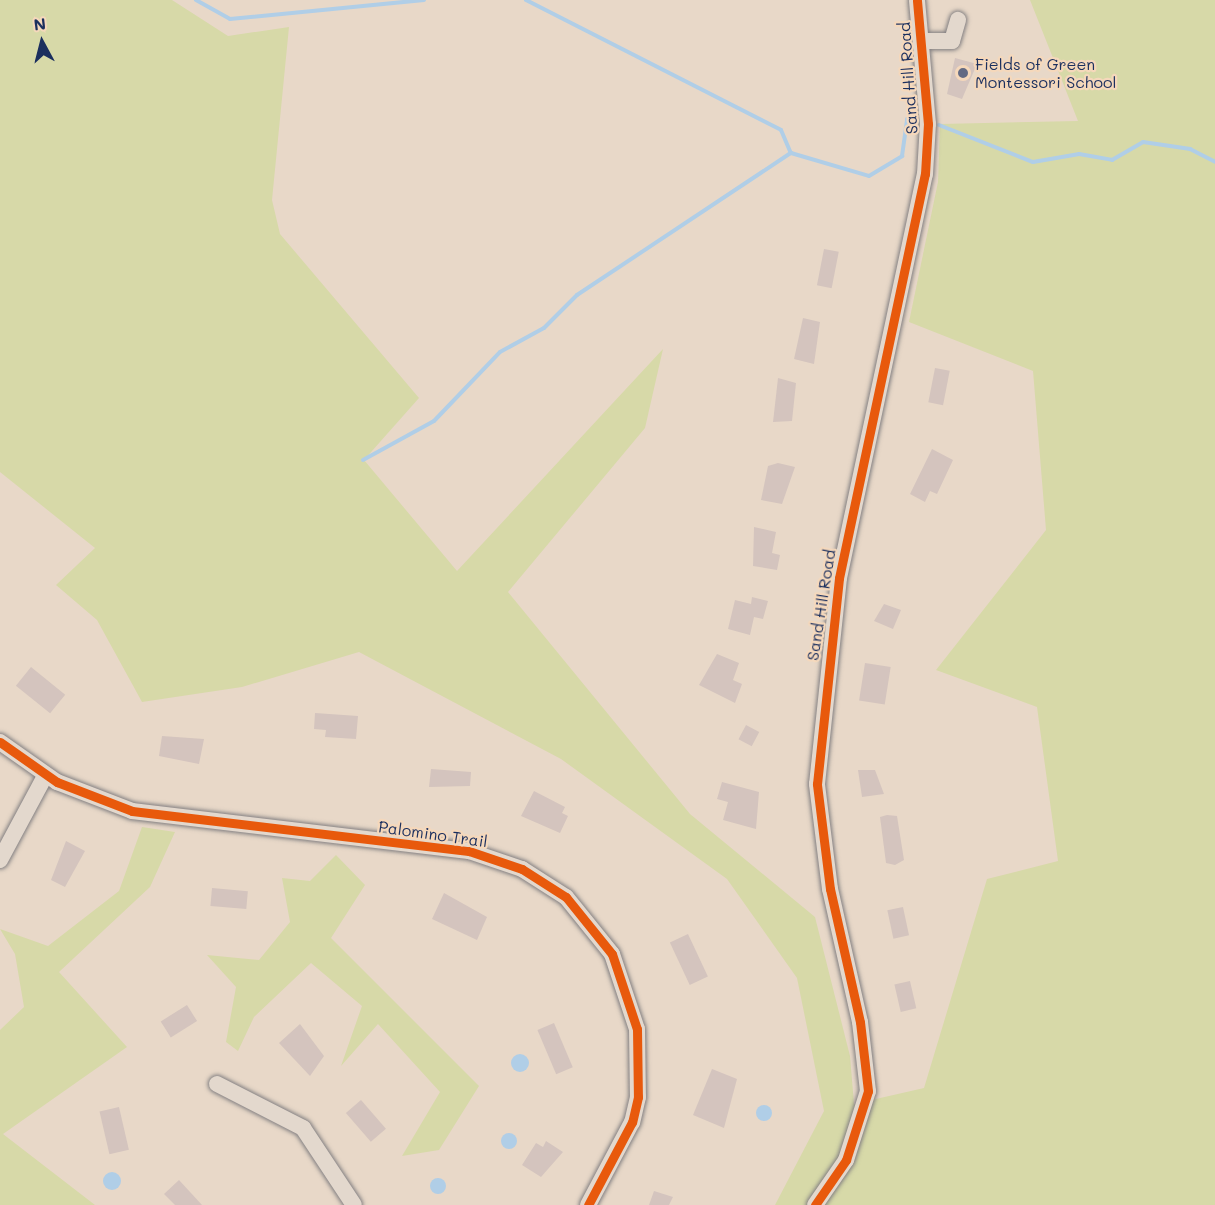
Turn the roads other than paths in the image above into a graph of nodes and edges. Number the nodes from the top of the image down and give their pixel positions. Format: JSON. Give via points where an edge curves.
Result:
{"nodes":[{"id":1,"x":917,"y":0,"type":"edge"},
{"id":2,"x":958,"y":20,"type":"dead end"},
{"id":3,"x":921,"y":41,"type":"junction"},
{"id":4,"x":0,"y":742,"type":"edge"},
{"id":5,"x":45,"y":776,"type":"junction"},
{"id":6,"x":0,"y":860,"type":"edge"},
{"id":7,"x":217,"y":1084,"type":"dead end"},
{"id":8,"x":354,"y":1205,"type":"edge"},
{"id":9,"x":588,"y":1205,"type":"edge"},
{"id":10,"x":815,"y":1205,"type":"edge"}],
"edges":[{"from":1,"to":3,"type":"street","name":"Sand Hill Road"},
{"from":2,"to":3,"type":"street","via":[[952,41]]},
{"from":3,"to":10,"type":"street","name":"Sand Hill Road","via":[[928,124],[925,174],[839,578],[820,723],[817,784],[825,860],[860,1022],[868,1091],[861,1127],[846,1160]]},
{"from":4,"to":5,"type":"street","name":"Palomino Trail"},
{"from":5,"to":6,"type":"street"},
{"from":5,"to":9,"type":"street","name":"Palomino Trail","via":[[142,813],[469,851],[522,869],[566,897],[612,954],[637,1029],[638,1096],[632,1122]]},
{"from":7,"to":8,"type":"street","via":[[303,1128]]}]}
